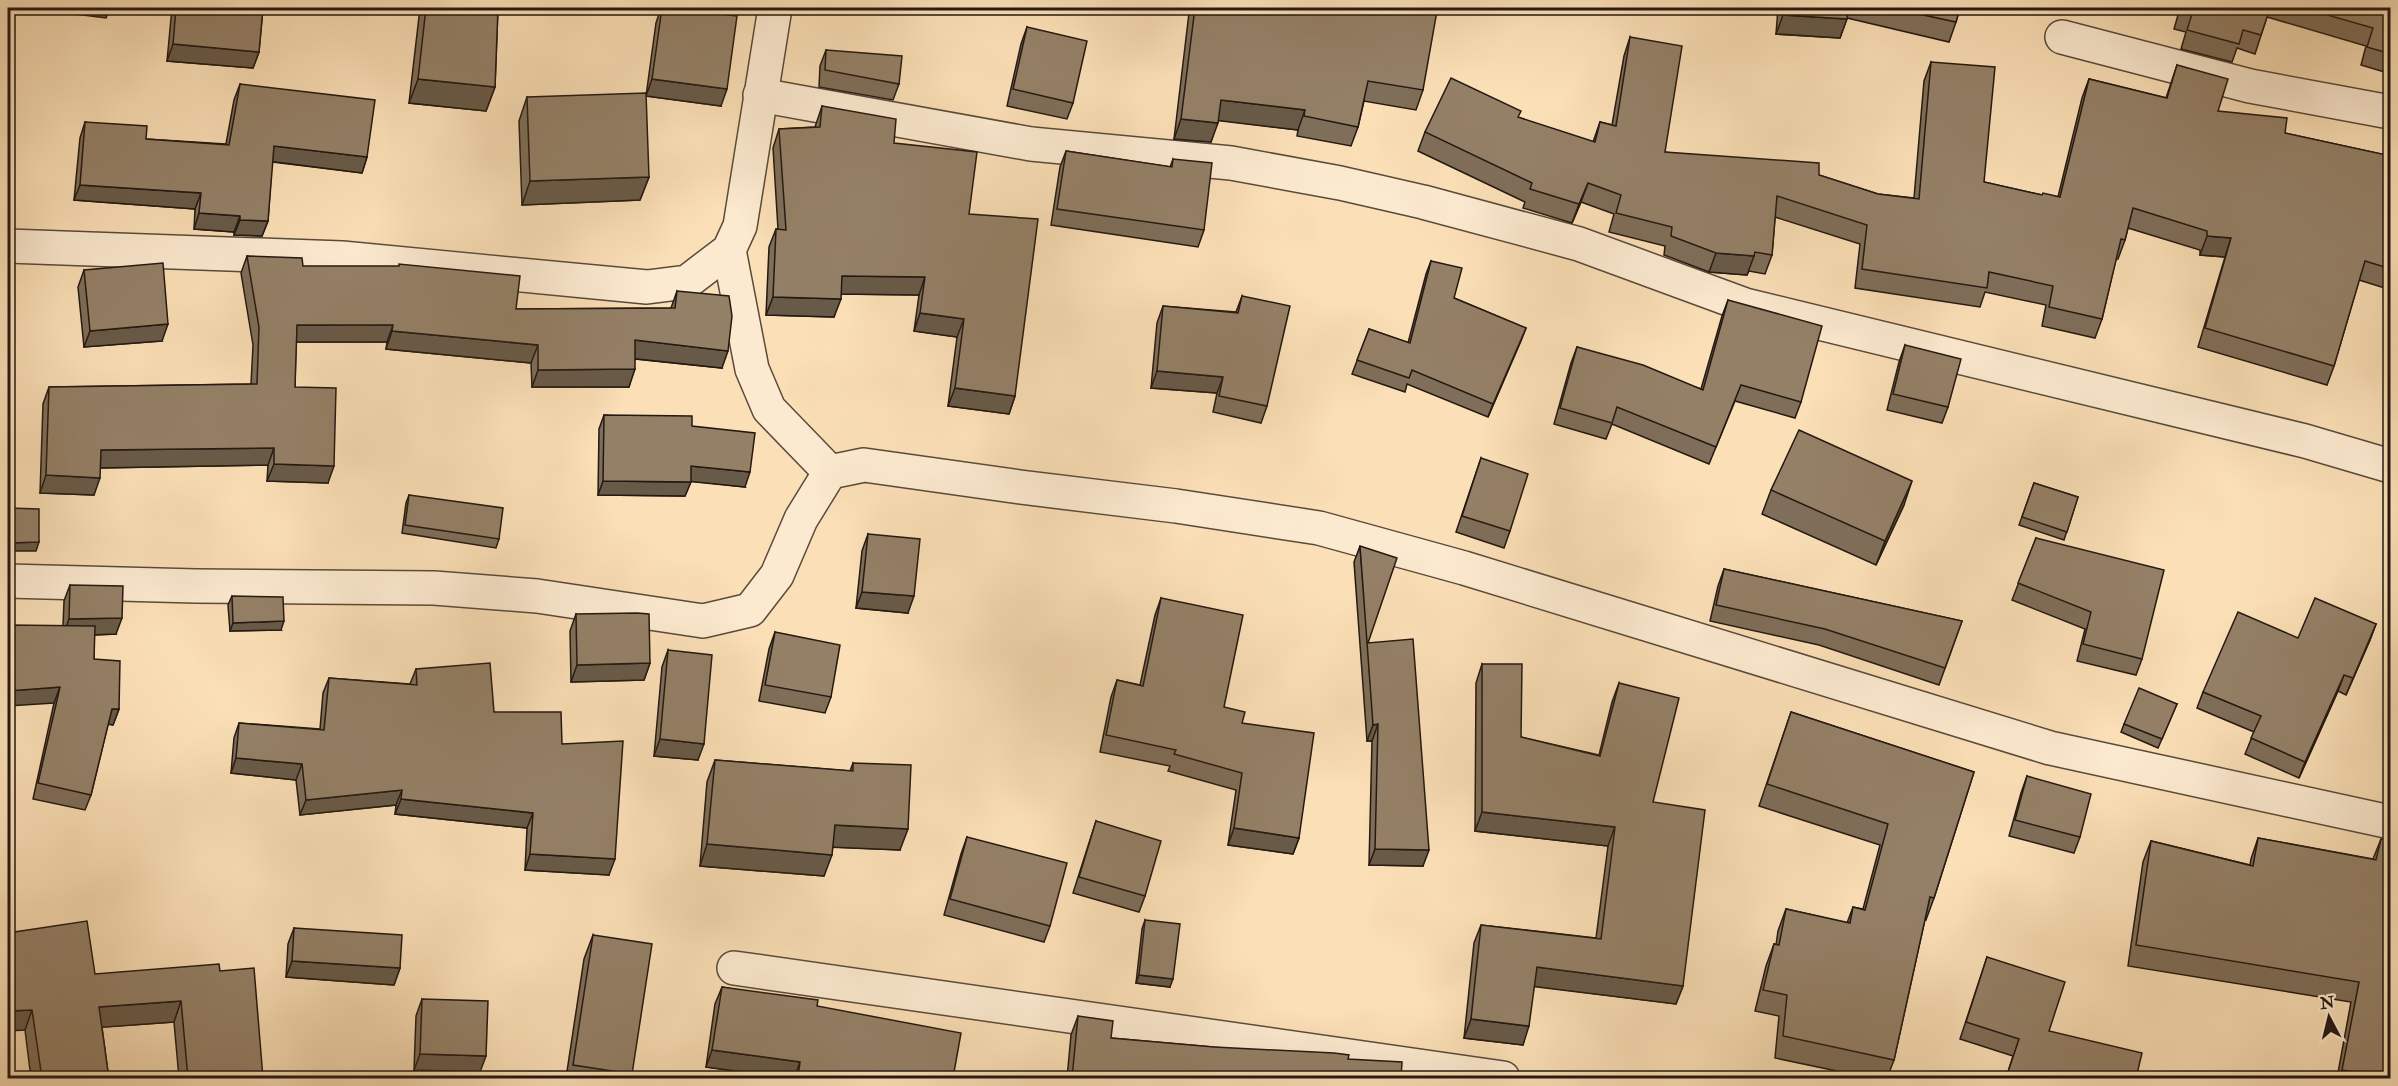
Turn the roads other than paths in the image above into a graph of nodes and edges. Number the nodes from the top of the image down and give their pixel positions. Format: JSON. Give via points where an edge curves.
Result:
{"nodes":[{"id":1,"x":775,"y":8,"type":"edge"},
{"id":2,"x":2062,"y":37,"type":"dead end"},
{"id":3,"x":760,"y":95,"type":"junction"},
{"id":4,"x":2391,"y":112,"type":"edge"},
{"id":5,"x":8,"y":246,"type":"edge"},
{"id":6,"x":729,"y":250,"type":"junction"},
{"id":7,"x":2391,"y":466,"type":"edge"},
{"id":8,"x":830,"y":472,"type":"junction"},
{"id":9,"x":8,"y":580,"type":"edge"},
{"id":10,"x":2391,"y":822,"type":"edge"},
{"id":11,"x":734,"y":968,"type":"dead end"},
{"id":12,"x":1503,"y":1078,"type":"edge"}],
"edges":[{"from":1,"to":3,"type":"street"},
{"from":2,"to":4,"type":"street","via":[[2250,86]]},
{"from":3,"to":6,"type":"street","via":[[740,226]]},
{"from":3,"to":7,"type":"street","via":[[1031,144],[1231,163],[1340,183],[1579,244],[1745,305],[2305,441]]},
{"from":5,"to":6,"type":"street","via":[[342,258],[647,287],[687,282]]},
{"from":6,"to":8,"type":"street","via":[[753,369],[769,409]]},
{"from":8,"to":9,"type":"street","via":[[801,519],[777,575],[750,610],[703,621],[537,596],[434,588]]},
{"from":8,"to":10,"type":"street","via":[[864,465],[1319,528],[1464,568],[2050,748]]},
{"from":11,"to":12,"type":"street"}]}
